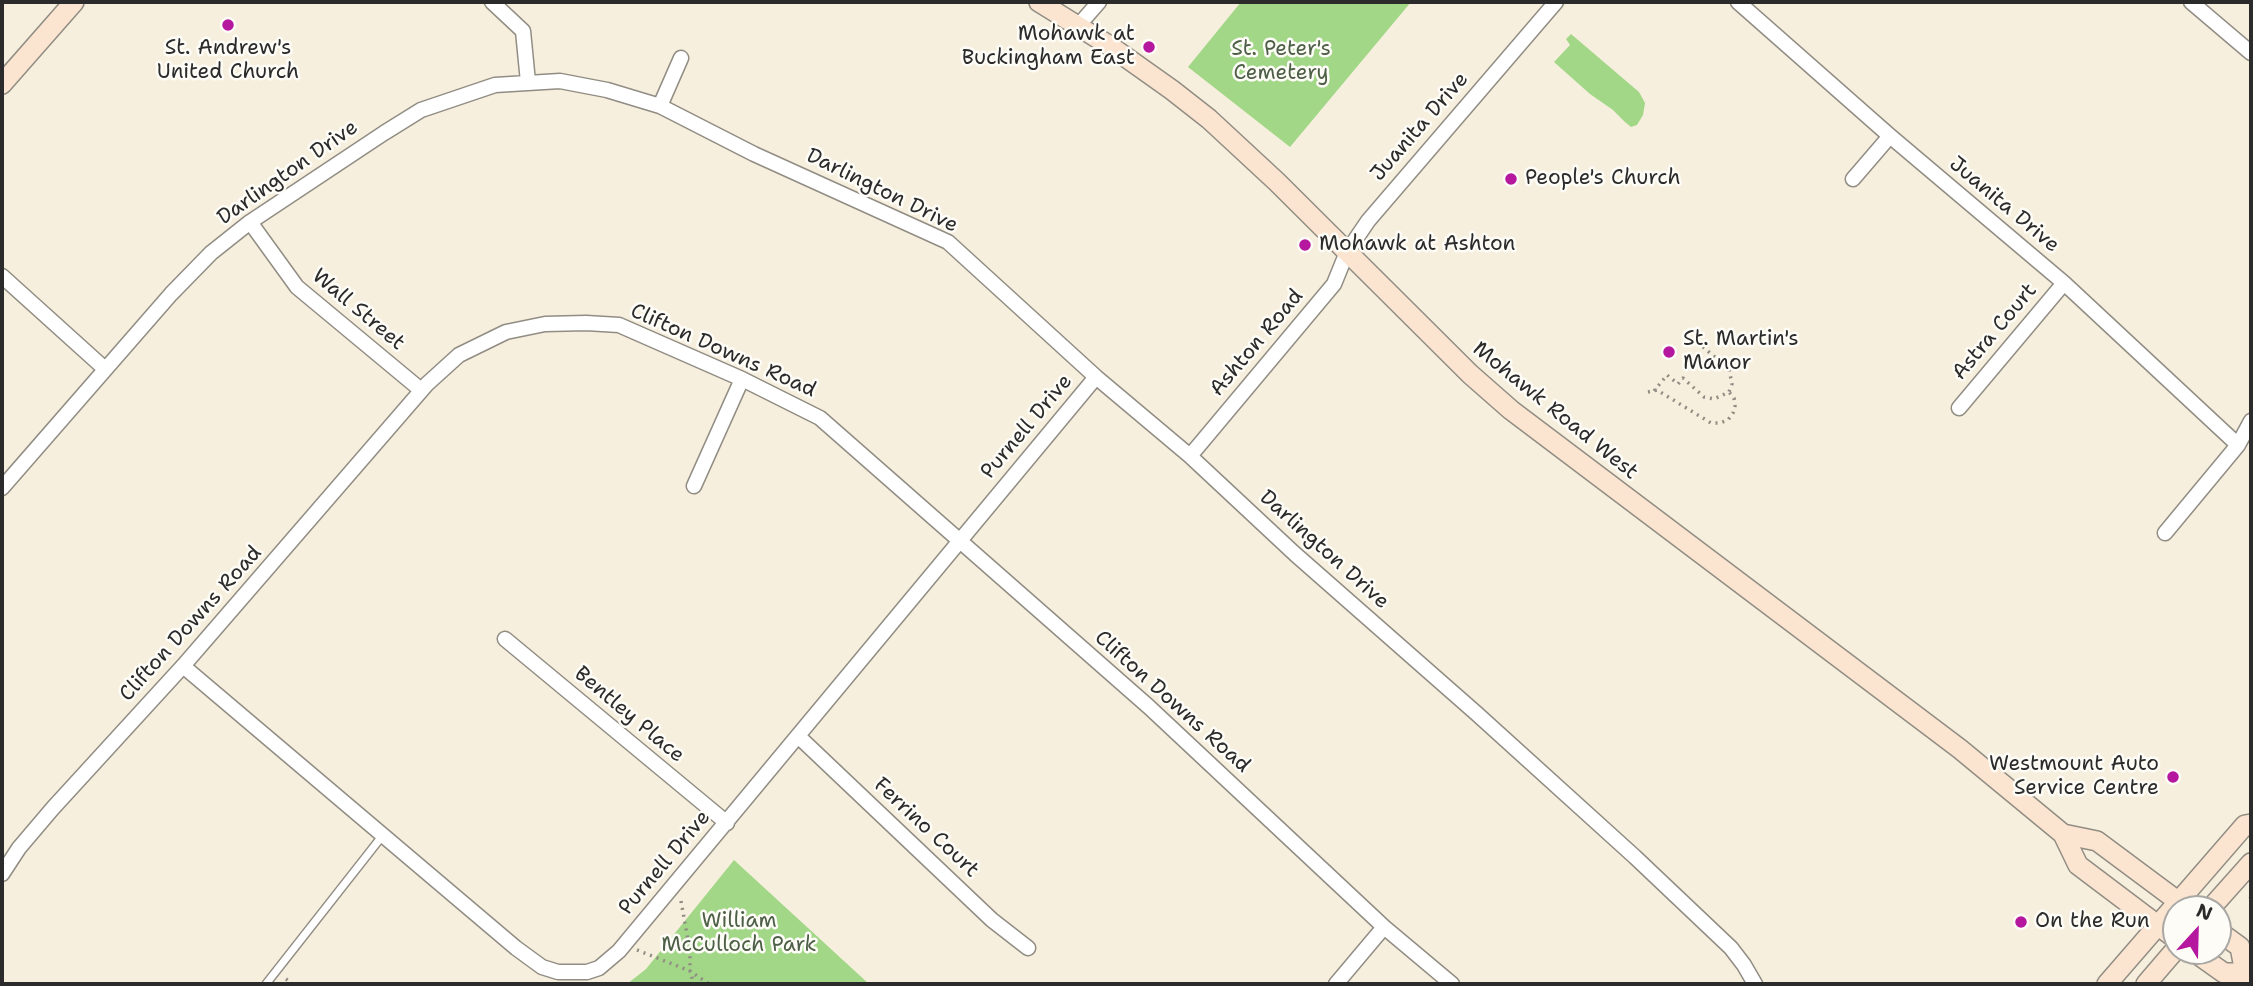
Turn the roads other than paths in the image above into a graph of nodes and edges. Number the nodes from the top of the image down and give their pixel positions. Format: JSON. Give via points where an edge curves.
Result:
{"nodes":[{"id":1,"x":74,"y":2,"type":"edge"},
{"id":2,"x":492,"y":2,"type":"edge"},
{"id":3,"x":1039,"y":2,"type":"edge"},
{"id":4,"x":1099,"y":2,"type":"edge"},
{"id":5,"x":1556,"y":2,"type":"edge"},
{"id":6,"x":1738,"y":2,"type":"edge"},
{"id":7,"x":2192,"y":2,"type":"edge"},
{"id":8,"x":1079,"y":26,"type":"junction"},
{"id":9,"x":2251,"y":53,"type":"edge"},
{"id":10,"x":681,"y":58,"type":"dead end"},
{"id":11,"x":528,"y":82,"type":"junction"},
{"id":12,"x":2,"y":84,"type":"edge"},
{"id":13,"x":660,"y":106,"type":"junction"},
{"id":14,"x":1890,"y":136,"type":"junction"},
{"id":15,"x":1853,"y":179,"type":"dead end"},
{"id":16,"x":250,"y":222,"type":"junction"},
{"id":17,"x":1347,"y":252,"type":"junction"},
{"id":18,"x":2,"y":276,"type":"edge"},
{"id":19,"x":2064,"y":283,"type":"junction"},
{"id":20,"x":106,"y":369,"type":"junction"},
{"id":21,"x":1096,"y":377,"type":"junction"},
{"id":22,"x":742,"y":379,"type":"junction"},
{"id":23,"x":421,"y":390,"type":"junction"},
{"id":24,"x":1959,"y":408,"type":"dead end"},
{"id":25,"x":2251,"y":421,"type":"edge"},
{"id":26,"x":2238,"y":445,"type":"junction"},
{"id":27,"x":1190,"y":456,"type":"junction"},
{"id":28,"x":694,"y":486,"type":"dead end"},
{"id":29,"x":2,"y":488,"type":"edge"},
{"id":30,"x":2165,"y":533,"type":"dead end"},
{"id":31,"x":960,"y":539,"type":"junction"},
{"id":32,"x":505,"y":639,"type":"dead end"},
{"id":33,"x":183,"y":666,"type":"junction"},
{"id":34,"x":798,"y":736,"type":"junction"},
{"id":35,"x":727,"y":823,"type":"junction"},
{"id":36,"x":2251,"y":824,"type":"edge"},
{"id":37,"x":2063,"y":834,"type":"junction"},
{"id":38,"x":383,"y":835,"type":"junction"},
{"id":39,"x":2251,"y":863,"type":"edge"},
{"id":40,"x":2,"y":874,"type":"edge"},
{"id":41,"x":2170,"y":895,"type":"edge"},
{"id":42,"x":2192,"y":895,"type":"edge"},
{"id":43,"x":2222,"y":895,"type":"edge"},
{"id":44,"x":2162,"y":922,"type":"edge"},
{"id":45,"x":2158,"y":925,"type":"junction"},
{"id":46,"x":1384,"y":927,"type":"junction"},
{"id":47,"x":2162,"y":928,"type":"edge"},
{"id":48,"x":2232,"y":941,"type":"edge"},
{"id":49,"x":1028,"y":948,"type":"dead end"},
{"id":50,"x":2162,"y":965,"type":"edge"},
{"id":51,"x":2213,"y":965,"type":"edge"},
{"id":52,"x":2248,"y":975,"type":"edge"},
{"id":53,"x":266,"y":984,"type":"edge"},
{"id":54,"x":1336,"y":984,"type":"edge"},
{"id":55,"x":1452,"y":984,"type":"edge"},
{"id":56,"x":1755,"y":984,"type":"edge"},
{"id":57,"x":2107,"y":984,"type":"edge"},
{"id":58,"x":2146,"y":984,"type":"edge"}],
"edges":[{"from":1,"to":12,"type":"main road"},
{"from":2,"to":11,"type":"street","via":[[523,32]]},
{"from":3,"to":8,"type":"main road","name":"Mohawk Road West"},
{"from":4,"to":8,"type":"street"},
{"from":5,"to":17,"type":"street","name":"Juanita Drive","via":[[1384,201]]},
{"from":6,"to":14,"type":"street","name":"Juanita Drive"},
{"from":7,"to":9,"type":"street"},
{"from":8,"to":17,"type":"main road","name":"Mohawk Road West","via":[[1209,119]]},
{"from":10,"to":13,"type":"street"},
{"from":11,"to":13,"type":"street","name":"Darlington Drive","via":[[572,83]]},
{"from":11,"to":16,"type":"street","name":"Darlington Drive","via":[[495,85],[421,110]]},
{"from":13,"to":21,"type":"street","name":"Darlington Drive","via":[[948,242]]},
{"from":14,"to":15,"type":"street"},
{"from":14,"to":19,"type":"street","name":"Juanita Drive"},
{"from":16,"to":20,"type":"street","name":"Darlington Drive","via":[[211,253]]},
{"from":16,"to":23,"type":"street","name":"Wall Street","via":[[297,287]]},
{"from":17,"to":27,"type":"street","name":"Ashton Road","via":[[1334,284]]},
{"from":17,"to":37,"type":"main road","name":"Mohawk Road West","via":[[1511,410],[1960,749]]},
{"from":18,"to":20,"type":"street"},
{"from":19,"to":24,"type":"street","name":"Astra Court"},
{"from":19,"to":26,"type":"street","name":"Juanita Drive"},
{"from":20,"to":29,"type":"street","name":"Darlington Drive"},
{"from":21,"to":27,"type":"street","name":"Darlington Drive"},
{"from":21,"to":31,"type":"street","name":"Purnell Drive"},
{"from":22,"to":23,"type":"street","name":"Clifton Downs Road","via":[[619,325],[586,323],[506,332],[459,355]]},
{"from":22,"to":28,"type":"street"},
{"from":22,"to":31,"type":"street","name":"Clifton Downs Road","via":[[820,418]]},
{"from":23,"to":33,"type":"street","name":"Clifton Downs Road"},
{"from":25,"to":26,"type":"street"},
{"from":26,"to":30,"type":"street"},
{"from":27,"to":56,"type":"street","name":"Darlington Drive","via":[[1635,857],[1726,943]]},
{"from":31,"to":34,"type":"street","name":"Purnell Drive"},
{"from":31,"to":46,"type":"street","name":"Clifton Downs Road","via":[[1149,706]]},
{"from":32,"to":35,"type":"street","name":"Bentley Place"},
{"from":33,"to":38,"type":"street","name":"Purnell Drive"},
{"from":33,"to":40,"type":"street","name":"Clifton Downs Road","via":[[53,808]]},
{"from":34,"to":35,"type":"street","name":"Purnell Drive"},
{"from":34,"to":49,"type":"street","name":"Ferrino Court","via":[[992,920]]},
{"from":35,"to":38,"type":"street","name":"Purnell Drive","via":[[625,943],[599,968],[587,972],[542,967]]},
{"from":36,"to":42,"type":"main road","via":[[2245,825]]},
{"from":37,"to":41,"type":"main road","name":"Mohawk Road West","via":[[2096,841]]},
{"from":37,"to":45,"type":"main road","name":"Mohawk Road West","via":[[2078,865]]},
{"from":38,"to":53,"type":"lane"},
{"from":39,"to":43,"type":"main road"},
{"from":44,"to":45,"type":"main road"},
{"from":45,"to":47,"type":"main road","name":"Mohawk Road West"},
{"from":45,"to":57,"type":"main road"},
{"from":46,"to":54,"type":"street"},
{"from":46,"to":55,"type":"street","name":"Clifton Downs Road"},
{"from":48,"to":52,"type":"main road","via":[[2240,947]]},
{"from":50,"to":58,"type":"main road"},
{"from":51,"to":52,"type":"main road","via":[[2224,973]]}]}
